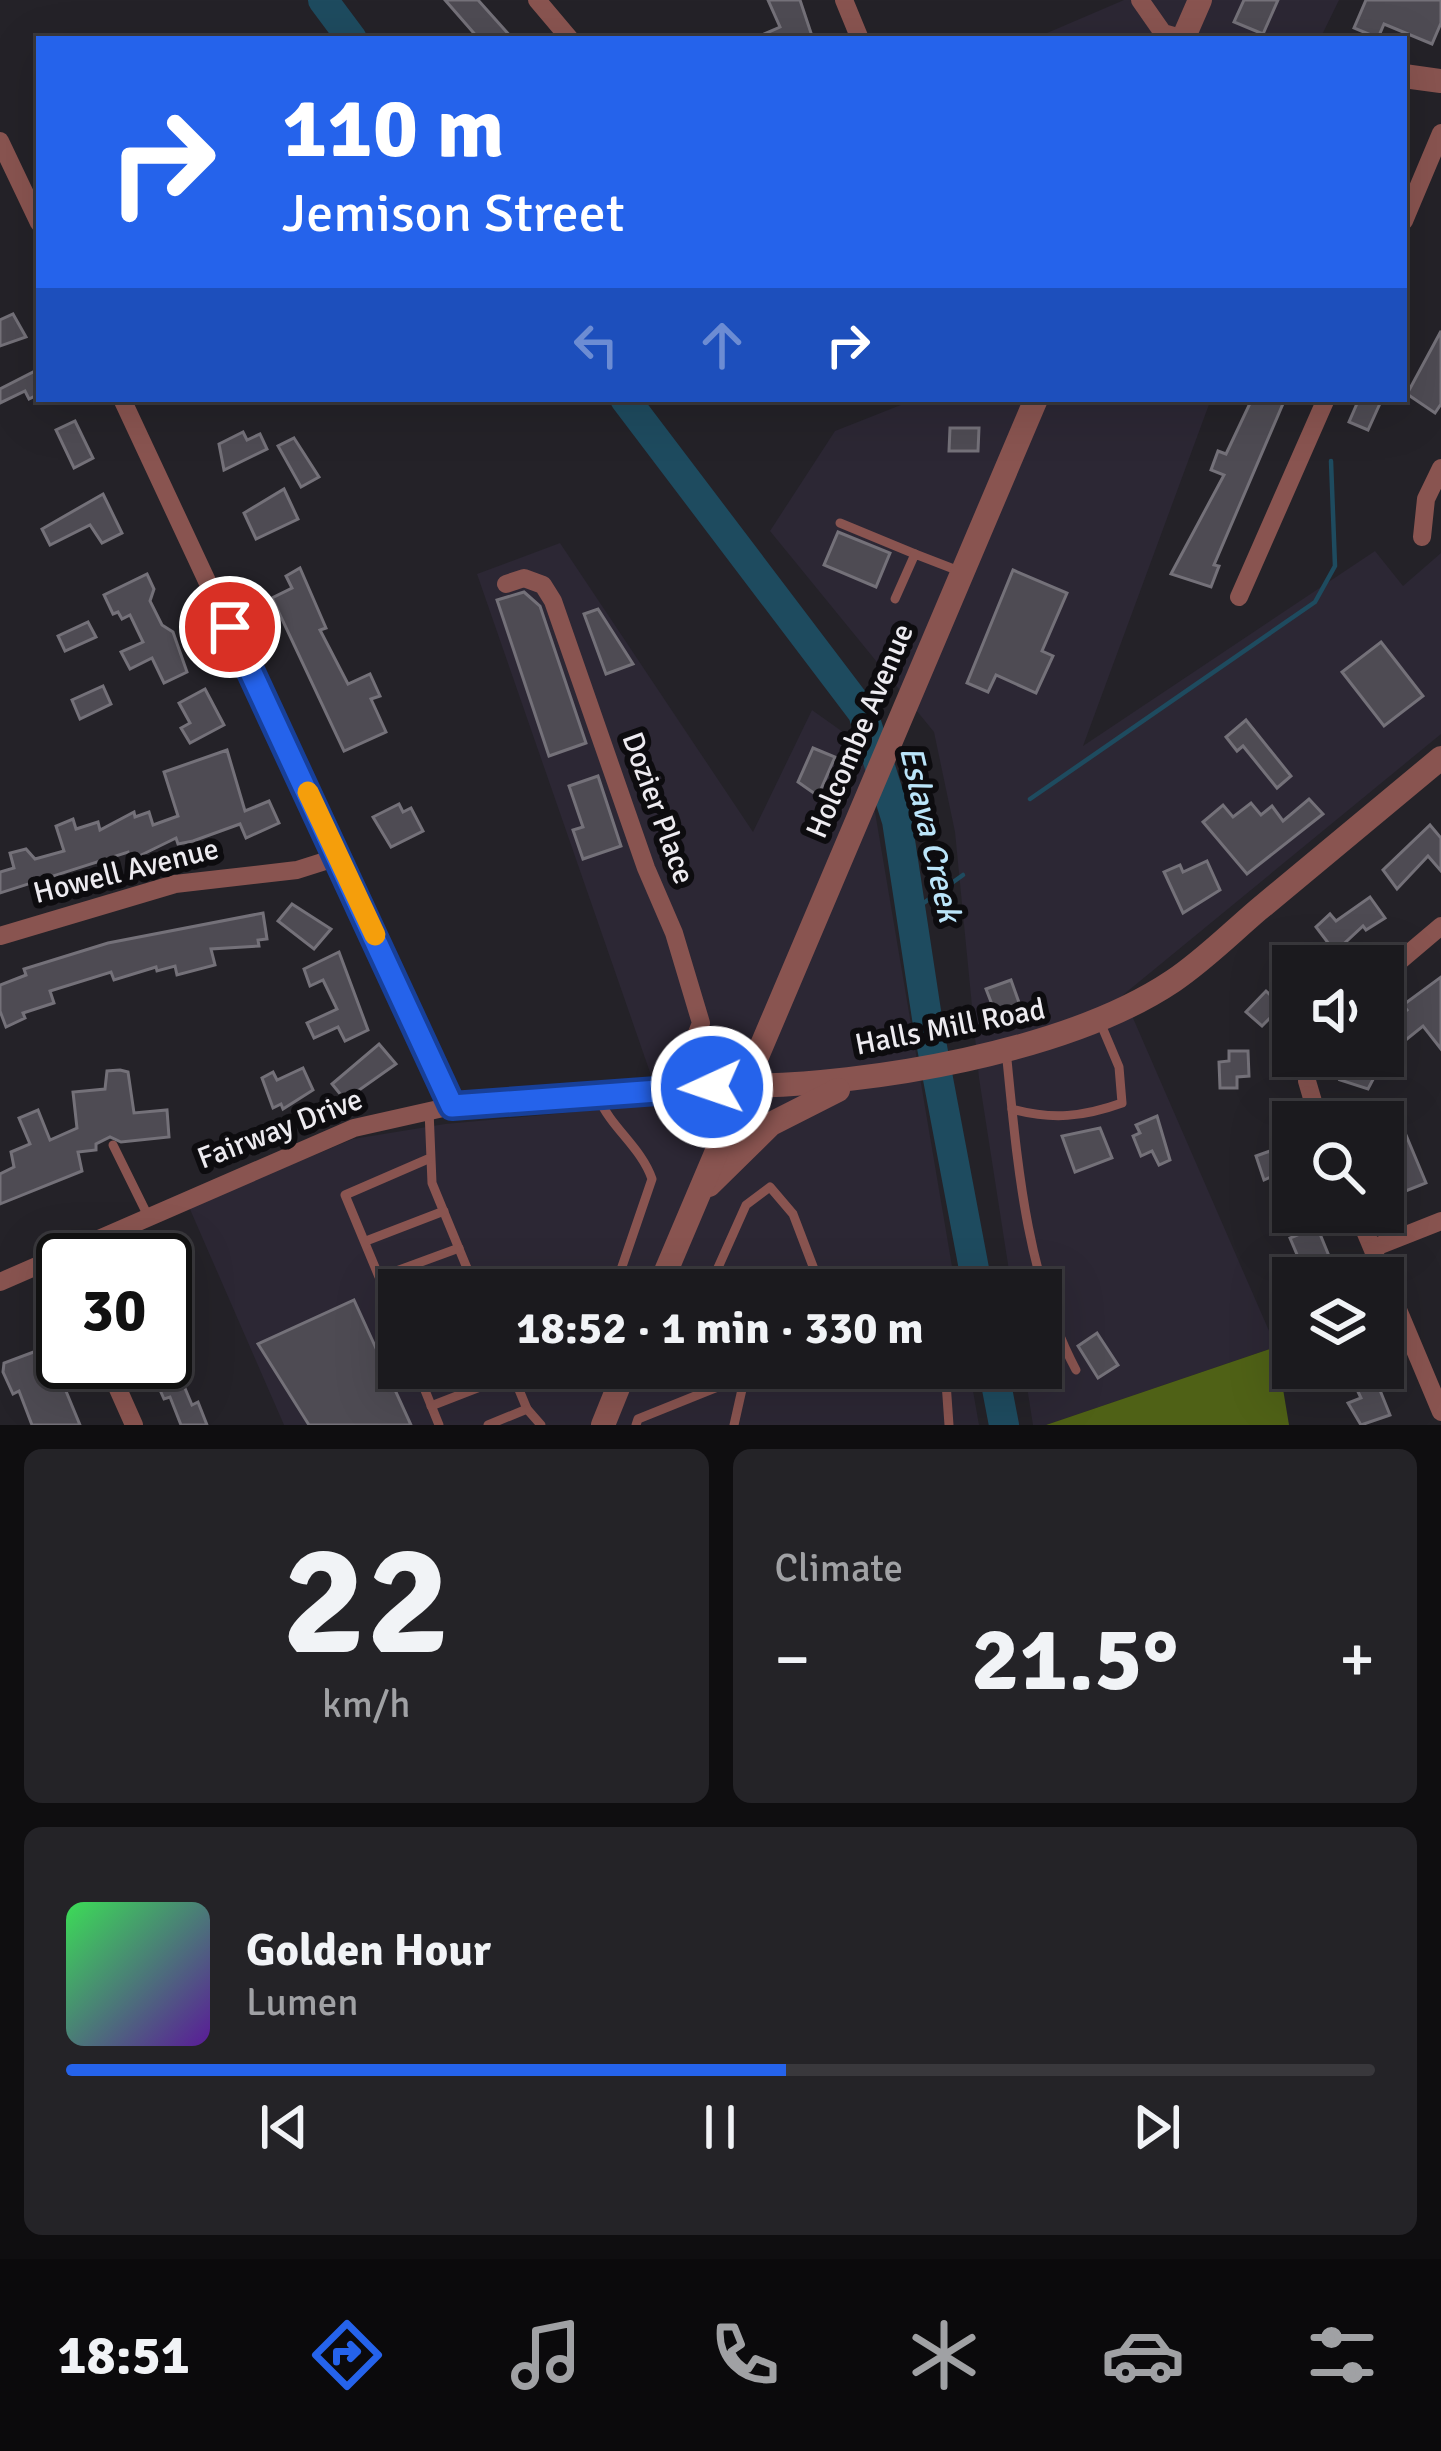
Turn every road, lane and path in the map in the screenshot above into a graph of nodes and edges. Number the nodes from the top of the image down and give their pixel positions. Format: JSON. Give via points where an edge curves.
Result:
{"nodes":[{"id":1,"x":537,"y":0,"type":"edge"},
{"id":2,"x":844,"y":0,"type":"edge"},
{"id":3,"x":1140,"y":0,"type":"edge"},
{"id":4,"x":1200,"y":0,"type":"edge"},
{"id":5,"x":567,"y":36,"type":"edge"},
{"id":6,"x":859,"y":36,"type":"edge"},
{"id":7,"x":1175,"y":36,"type":"edge"},
{"id":8,"x":1185,"y":36,"type":"edge"},
{"id":9,"x":1407,"y":76,"type":"edge"},
{"id":10,"x":1441,"y":81,"type":"edge"},
{"id":11,"x":1441,"y":133,"type":"edge"},
{"id":12,"x":0,"y":141,"type":"edge"},
{"id":13,"x":1407,"y":214,"type":"edge"},
{"id":14,"x":36,"y":218,"type":"edge"},
{"id":15,"x":123,"y":402,"type":"edge"},
{"id":16,"x":1325,"y":402,"type":"edge"},
{"id":17,"x":1027,"y":404,"type":"edge"},
{"id":18,"x":1441,"y":468,"type":"edge"},
{"id":19,"x":840,"y":523,"type":"dead end"},
{"id":20,"x":1422,"y":538,"type":"dead end"},
{"id":21,"x":915,"y":554,"type":"junction"},
{"id":22,"x":961,"y":572,"type":"junction"},
{"id":23,"x":506,"y":584,"type":"dead end"},
{"id":24,"x":1239,"y":597,"type":"dead end"},
{"id":25,"x":895,"y":599,"type":"dead end"},
{"id":26,"x":1441,"y":758,"type":"edge"},
{"id":27,"x":338,"y":857,"type":"junction"},
{"id":28,"x":1441,"y":926,"type":"edge"},
{"id":29,"x":0,"y":936,"type":"edge"},
{"id":30,"x":1404,"y":957,"type":"edge"},
{"id":31,"x":1099,"y":1020,"type":"junction"},
{"id":32,"x":996,"y":1052,"type":"junction"},
{"id":33,"x":884,"y":1071,"type":"junction"},
{"id":34,"x":742,"y":1086,"type":"junction"},
{"id":35,"x":674,"y":1090,"type":"junction"},
{"id":36,"x":596,"y":1092,"type":"junction"},
{"id":37,"x":452,"y":1106,"type":"junction"},
{"id":38,"x":1012,"y":1109,"type":"junction"},
{"id":39,"x":429,"y":1110,"type":"junction"},
{"id":40,"x":113,"y":1145,"type":"dead end"},
{"id":41,"x":428,"y":1159,"type":"junction"},
{"id":42,"x":695,"y":1201,"type":"junction"},
{"id":43,"x":444,"y":1211,"type":"junction"},
{"id":44,"x":148,"y":1216,"type":"junction"},
{"id":45,"x":1441,"y":1221,"type":"edge"},
{"id":46,"x":114,"y":1233,"type":"edge"},
{"id":47,"x":1366,"y":1233,"type":"edge"},
{"id":48,"x":366,"y":1241,"type":"junction"},
{"id":49,"x":459,"y":1248,"type":"junction"},
{"id":50,"x":1372,"y":1248,"type":"junction"},
{"id":51,"x":36,"y":1269,"type":"edge"},
{"id":52,"x":402,"y":1269,"type":"edge"},
{"id":53,"x":468,"y":1269,"type":"edge"},
{"id":54,"x":621,"y":1269,"type":"edge"},
{"id":55,"x":667,"y":1269,"type":"edge"},
{"id":56,"x":717,"y":1269,"type":"edge"},
{"id":57,"x":814,"y":1269,"type":"edge"},
{"id":58,"x":378,"y":1272,"type":"edge"},
{"id":59,"x":0,"y":1282,"type":"edge"},
{"id":60,"x":1076,"y":1370,"type":"dead end"},
{"id":61,"x":118,"y":1389,"type":"edge"},
{"id":62,"x":424,"y":1389,"type":"edge"},
{"id":63,"x":469,"y":1389,"type":"edge"},
{"id":64,"x":519,"y":1389,"type":"edge"},
{"id":65,"x":618,"y":1389,"type":"edge"},
{"id":66,"x":713,"y":1389,"type":"edge"},
{"id":67,"x":742,"y":1389,"type":"edge"},
{"id":68,"x":946,"y":1389,"type":"edge"},
{"id":69,"x":431,"y":1406,"type":"junction"},
{"id":70,"x":527,"y":1409,"type":"junction"},
{"id":71,"x":1441,"y":1412,"type":"edge"},
{"id":72,"x":134,"y":1425,"type":"edge"},
{"id":73,"x":439,"y":1425,"type":"edge"},
{"id":74,"x":488,"y":1425,"type":"edge"},
{"id":75,"x":541,"y":1425,"type":"edge"},
{"id":76,"x":603,"y":1425,"type":"edge"},
{"id":77,"x":636,"y":1425,"type":"edge"},
{"id":78,"x":734,"y":1425,"type":"edge"},
{"id":79,"x":950,"y":1425,"type":"edge"}],
"edges":[{"from":1,"to":5,"type":"street"},
{"from":2,"to":6,"type":"street"},
{"from":3,"to":7,"type":"street"},
{"from":4,"to":8,"type":"street"},
{"from":9,"to":10,"type":"street"},
{"from":11,"to":13,"type":"street"},
{"from":12,"to":14,"type":"street"},
{"from":15,"to":27,"type":"street"},
{"from":16,"to":24,"type":"street"},
{"from":17,"to":22,"type":"street","name":"Holcombe Avenue"},
{"from":18,"to":20,"type":"street","via":[[1426,499]]},
{"from":19,"to":21,"type":"lane"},
{"from":21,"to":22,"type":"lane"},
{"from":21,"to":25,"type":"lane"},
{"from":22,"to":34,"type":"street","name":"Holcombe Avenue"},
{"from":23,"to":35,"type":"street","name":"Dozier Place","via":[[524,578],[543,585],[553,602],[674,933],[701,1023]]},
{"from":26,"to":31,"type":"street","name":"Halls Mill Road","via":[[1174,980]]},
{"from":27,"to":29,"type":"street","name":"Howell Avenue","via":[[297,870],[175,884]]},
{"from":27,"to":37,"type":"street"},
{"from":28,"to":30,"type":"street"},
{"from":31,"to":32,"type":"street","name":"Halls Mill Road"},
{"from":31,"to":38,"type":"lane","via":[[1119,1066],[1122,1103],[1077,1117]]},
{"from":32,"to":33,"type":"street","name":"Halls Mill Road"},
{"from":32,"to":38,"type":"lane"},
{"from":33,"to":34,"type":"street","name":"Halls Mill Road","via":[[806,1086]]},
{"from":33,"to":42,"type":"street","via":[[771,1124]]},
{"from":34,"to":35,"type":"street","name":"Fairway Drive"},
{"from":34,"to":42,"type":"street"},
{"from":35,"to":36,"type":"street","name":"Fairway Drive"},
{"from":36,"to":37,"type":"street","name":"Fairway Drive"},
{"from":36,"to":54,"type":"lane","via":[[652,1178]]},
{"from":37,"to":39,"type":"street","name":"Fairway Drive"},
{"from":38,"to":60,"type":"lane","via":[[1047,1316]]},
{"from":39,"to":41,"type":"lane"},
{"from":39,"to":44,"type":"street","name":"Fairway Drive","via":[[354,1127]]},
{"from":40,"to":44,"type":"lane"},
{"from":41,"to":43,"type":"lane"},
{"from":41,"to":48,"type":"lane","via":[[345,1195]]},
{"from":42,"to":55,"type":"street"},
{"from":43,"to":48,"type":"lane"},
{"from":43,"to":49,"type":"lane"},
{"from":44,"to":46,"type":"street","name":"Fairway Drive"},
{"from":45,"to":50,"type":"street"},
{"from":47,"to":50,"type":"street"},
{"from":48,"to":58,"type":"lane"},
{"from":49,"to":52,"type":"lane"},
{"from":49,"to":53,"type":"lane"},
{"from":50,"to":71,"type":"street"},
{"from":51,"to":59,"type":"street","name":"Fairway Drive"},
{"from":56,"to":57,"type":"lane","via":[[746,1205],[770,1187],[793,1214]]},
{"from":61,"to":72,"type":"street"},
{"from":62,"to":69,"type":"lane"},
{"from":63,"to":69,"type":"lane"},
{"from":64,"to":70,"type":"lane"},
{"from":65,"to":76,"type":"street"},
{"from":66,"to":77,"type":"lane"},
{"from":67,"to":78,"type":"lane"},
{"from":68,"to":79,"type":"lane"},
{"from":69,"to":73,"type":"lane"},
{"from":70,"to":74,"type":"lane"},
{"from":70,"to":75,"type":"lane"}]}
